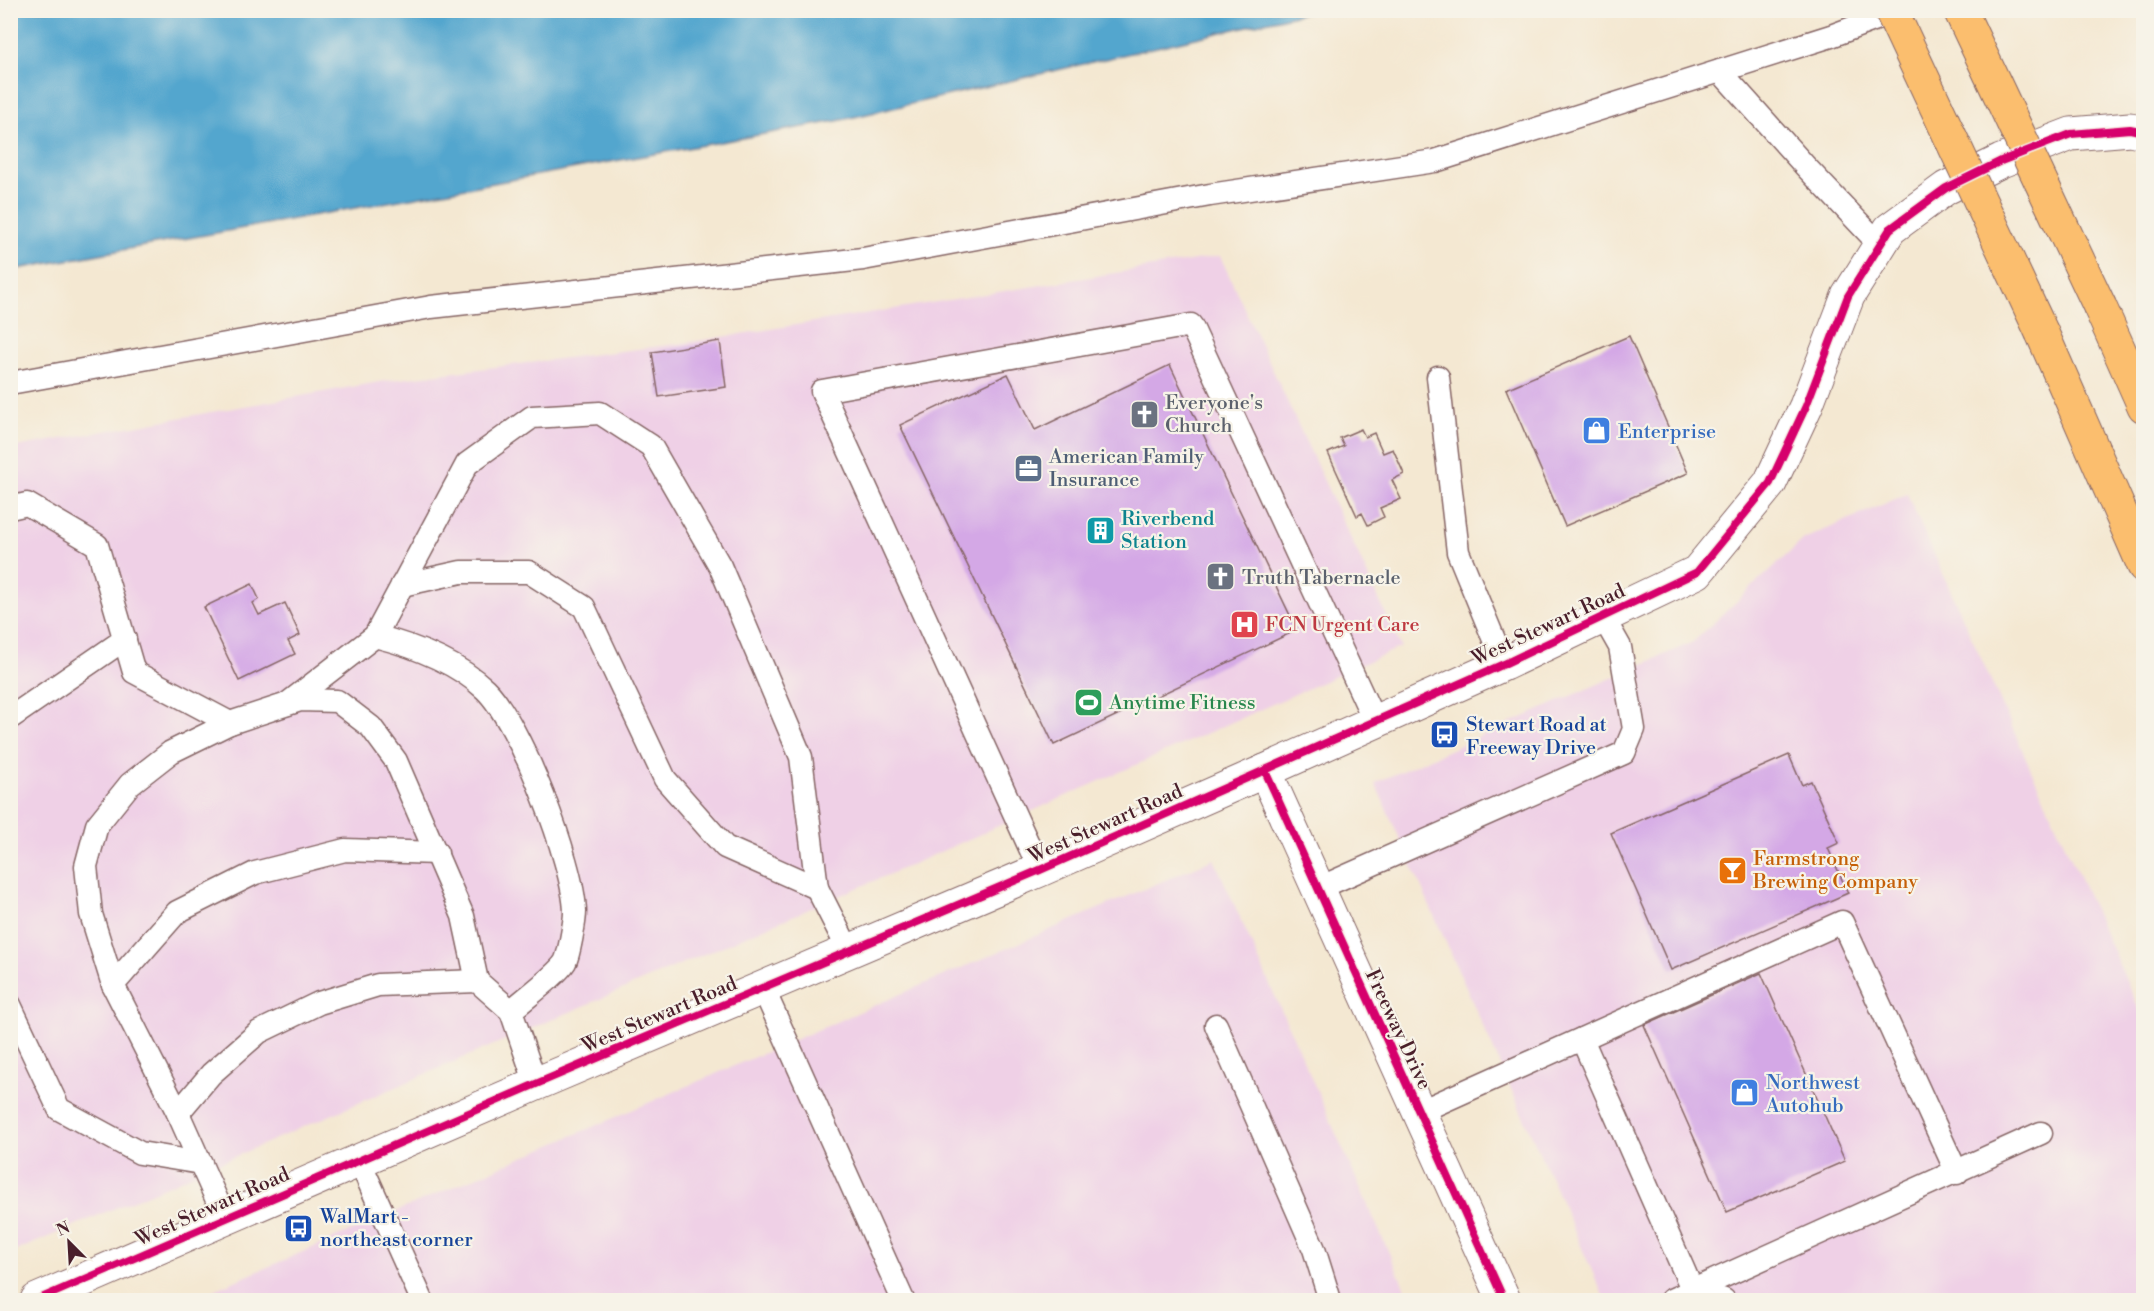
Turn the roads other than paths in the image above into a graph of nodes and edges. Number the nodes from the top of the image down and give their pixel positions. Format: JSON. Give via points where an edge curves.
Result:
{"nodes":[{"id":1,"x":1891,"y":10,"type":"edge"},
{"id":2,"x":1900,"y":10,"type":"edge"},
{"id":3,"x":1960,"y":10,"type":"edge"},
{"id":4,"x":1720,"y":71,"type":"junction"},
{"id":5,"x":2144,"y":132,"type":"edge"},
{"id":6,"x":1880,"y":245,"type":"junction"},
{"id":7,"x":1438,"y":377,"type":"dead end"},
{"id":8,"x":10,"y":383,"type":"edge"},
{"id":9,"x":2144,"y":406,"type":"edge"},
{"id":10,"x":10,"y":508,"type":"edge"},
{"id":11,"x":2144,"y":566,"type":"edge"},
{"id":12,"x":402,"y":585,"type":"junction"},
{"id":13,"x":1603,"y":616,"type":"junction"},
{"id":14,"x":375,"y":636,"type":"junction"},
{"id":15,"x":125,"y":639,"type":"junction"},
{"id":16,"x":1504,"y":664,"type":"junction"},
{"id":17,"x":287,"y":704,"type":"junction"},
{"id":18,"x":10,"y":718,"type":"edge"},
{"id":19,"x":1375,"y":722,"type":"junction"},
{"id":20,"x":230,"y":723,"type":"junction"},
{"id":21,"x":1265,"y":771,"type":"junction"},
{"id":22,"x":437,"y":853,"type":"junction"},
{"id":23,"x":1040,"y":870,"type":"junction"},
{"id":24,"x":817,"y":888,"type":"junction"},
{"id":25,"x":1317,"y":889,"type":"junction"},
{"id":26,"x":849,"y":951,"type":"junction"},
{"id":27,"x":477,"y":981,"type":"junction"},
{"id":28,"x":113,"y":985,"type":"junction"},
{"id":29,"x":763,"y":988,"type":"junction"},
{"id":30,"x":10,"y":1005,"type":"edge"},
{"id":31,"x":512,"y":1011,"type":"junction"},
{"id":32,"x":1216,"y":1025,"type":"dead end"},
{"id":33,"x":1582,"y":1039,"type":"junction"},
{"id":34,"x":536,"y":1084,"type":"junction"},
{"id":35,"x":1419,"y":1112,"type":"junction"},
{"id":36,"x":178,"y":1113,"type":"junction"},
{"id":37,"x":2041,"y":1133,"type":"dead end"},
{"id":38,"x":358,"y":1160,"type":"junction"},
{"id":39,"x":201,"y":1163,"type":"junction"},
{"id":40,"x":1957,"y":1173,"type":"junction"},
{"id":41,"x":225,"y":1218,"type":"junction"},
{"id":42,"x":1692,"y":1289,"type":"junction"},
{"id":43,"x":37,"y":1300,"type":"edge"},
{"id":44,"x":422,"y":1300,"type":"edge"},
{"id":45,"x":903,"y":1300,"type":"edge"},
{"id":46,"x":1330,"y":1300,"type":"edge"},
{"id":47,"x":1504,"y":1300,"type":"edge"},
{"id":48,"x":1671,"y":1300,"type":"edge"},
{"id":49,"x":1724,"y":1300,"type":"edge"}],
"edges":[{"from":1,"to":11,"type":"highway","bridge":true,"via":[[2042,333]]},
{"from":2,"to":4,"type":"lane"},
{"from":3,"to":9,"type":"highway","bridge":true},
{"from":4,"to":6,"type":"lane"},
{"from":4,"to":8,"type":"lane","via":[[1435,161],[1210,195],[863,259],[431,307]]},
{"from":5,"to":6,"type":"street","name":"West Stewart Road","via":[[2130,129],[2071,134],[2001,161],[1946,188],[1890,229]]},
{"from":6,"to":13,"type":"street","name":"West Stewart Road","via":[[1848,296],[1806,406],[1770,483],[1697,573]]},
{"from":7,"to":16,"type":"lane","via":[[1458,552]]},
{"from":10,"to":15,"type":"lane","via":[[27,504],[97,545]]},
{"from":12,"to":14,"type":"lane"},
{"from":12,"to":24,"type":"lane","via":[[461,572],[529,572],[584,606],[665,779],[725,847]]},
{"from":12,"to":24,"type":"lane","via":[[467,464],[532,417],[600,413],[651,446],[720,566],[801,757]]},
{"from":13,"to":16,"type":"street","name":"West Stewart Road"},
{"from":13,"to":25,"type":"lane","via":[[1620,647],[1634,729],[1624,753]]},
{"from":14,"to":17,"type":"lane"},
{"from":14,"to":31,"type":"lane","via":[[410,645],[449,664],[486,690],[532,769],[552,821],[575,913],[566,961]]},
{"from":15,"to":18,"type":"lane"},
{"from":15,"to":20,"type":"lane","via":[[134,672]]},
{"from":16,"to":19,"type":"street","name":"West Stewart Road"},
{"from":17,"to":20,"type":"lane"},
{"from":17,"to":22,"type":"lane","via":[[300,700],[337,701],[371,727],[396,761]]},
{"from":19,"to":21,"type":"street","name":"West Stewart Road"},
{"from":19,"to":23,"type":"lane","via":[[1191,325],[822,391]]},
{"from":20,"to":28,"type":"lane","via":[[171,752],[130,784],[97,825],[87,866],[91,914]]},
{"from":21,"to":23,"type":"street","name":"West Stewart Road"},
{"from":21,"to":25,"type":"street","name":"Freeway Drive"},
{"from":22,"to":27,"type":"lane","via":[[463,916]]},
{"from":22,"to":28,"type":"lane","via":[[345,850],[255,873],[177,912]]},
{"from":23,"to":26,"type":"street","name":"West Stewart Road"},
{"from":24,"to":26,"type":"lane"},
{"from":25,"to":35,"type":"street","name":"Freeway Drive"},
{"from":26,"to":29,"type":"street","name":"West Stewart Road"},
{"from":27,"to":31,"type":"lane"},
{"from":27,"to":36,"type":"lane","via":[[378,985],[319,1003],[259,1032],[211,1074]]},
{"from":28,"to":36,"type":"lane"},
{"from":29,"to":34,"type":"street","name":"West Stewart Road"},
{"from":29,"to":45,"type":"lane"},
{"from":30,"to":39,"type":"lane","via":[[59,1109],[140,1153]]},
{"from":31,"to":34,"type":"lane"},
{"from":32,"to":46,"type":"lane","via":[[1314,1249]]},
{"from":33,"to":35,"type":"lane"},
{"from":33,"to":40,"type":"lane","via":[[1842,922]]},
{"from":33,"to":42,"type":"lane"},
{"from":34,"to":38,"type":"street","name":"West Stewart Road"},
{"from":35,"to":47,"type":"street","name":"Freeway Drive"},
{"from":36,"to":39,"type":"lane"},
{"from":37,"to":40,"type":"lane"},
{"from":38,"to":41,"type":"street","name":"West Stewart Road"},
{"from":38,"to":44,"type":"lane"},
{"from":39,"to":41,"type":"lane"},
{"from":40,"to":42,"type":"lane"},
{"from":41,"to":43,"type":"street","name":"West Stewart Road"},
{"from":42,"to":48,"type":"lane"},
{"from":42,"to":49,"type":"lane"}]}
